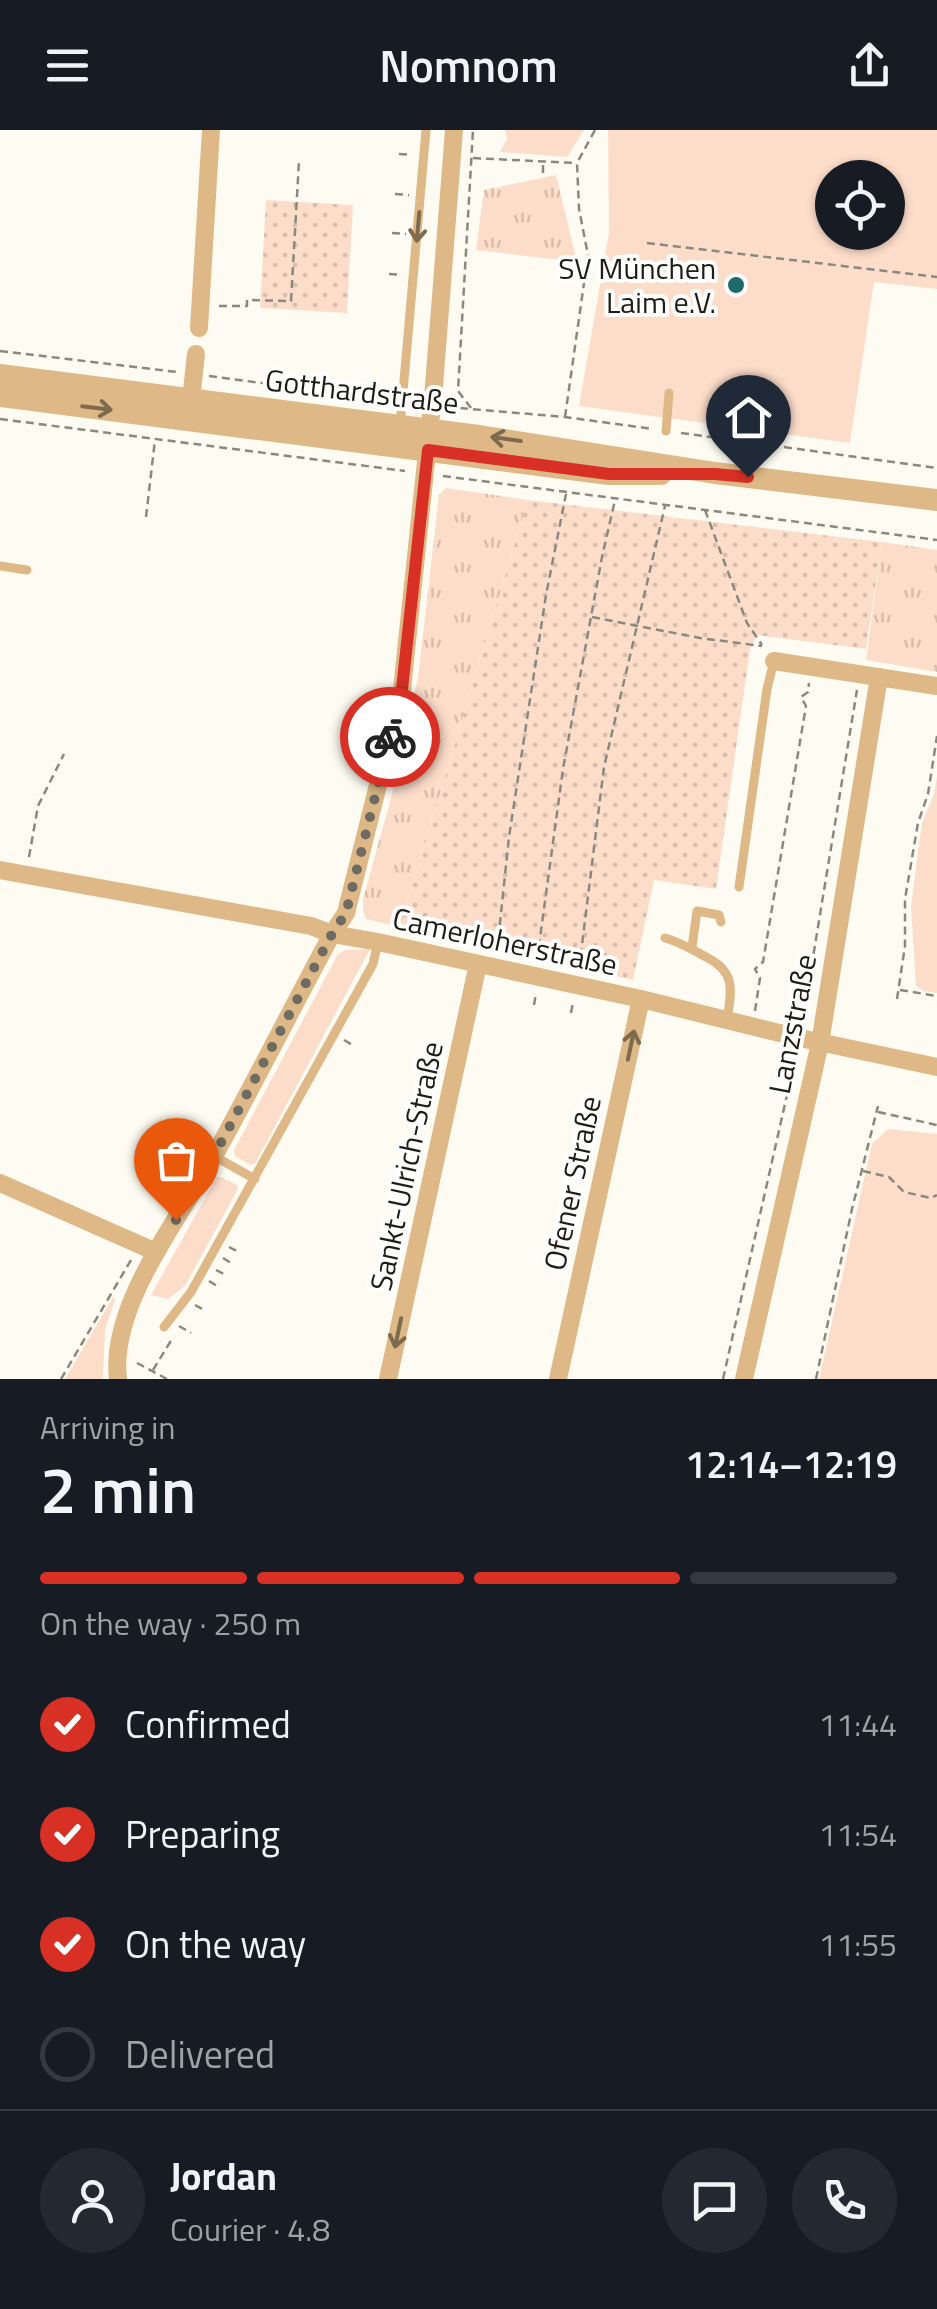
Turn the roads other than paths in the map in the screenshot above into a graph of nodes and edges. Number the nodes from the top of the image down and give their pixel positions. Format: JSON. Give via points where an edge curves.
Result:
{"nodes":[{"id":1,"x":211,"y":130,"type":"edge"},
{"id":2,"x":426,"y":130,"type":"edge"},
{"id":3,"x":454,"y":130,"type":"edge"},
{"id":4,"x":411,"y":310,"type":"junction"},
{"id":5,"x":440,"y":313,"type":"junction"},
{"id":6,"x":200,"y":328,"type":"dead end"},
{"id":7,"x":196,"y":354,"type":"dead end"},
{"id":8,"x":0,"y":375,"type":"edge"},
{"id":9,"x":669,"y":393,"type":"dead end"},
{"id":10,"x":0,"y":396,"type":"edge"},
{"id":11,"x":191,"y":400,"type":"junction"},
{"id":12,"x":400,"y":426,"type":"junction"},
{"id":13,"x":666,"y":431,"type":"road end"},
{"id":14,"x":428,"y":451,"type":"junction"},
{"id":15,"x":937,"y":500,"type":"edge"},
{"id":16,"x":0,"y":566,"type":"edge"},
{"id":17,"x":27,"y":570,"type":"dead end"},
{"id":18,"x":774,"y":661,"type":"joint"},
{"id":19,"x":879,"y":677,"type":"junction"},
{"id":20,"x":937,"y":686,"type":"edge"},
{"id":21,"x":0,"y":870,"type":"edge"},
{"id":22,"x":739,"y":888,"type":"dead end"},
{"id":23,"x":722,"y":922,"type":"dead end"},
{"id":24,"x":332,"y":934,"type":"junction"},
{"id":25,"x":665,"y":938,"type":"dead end"},
{"id":26,"x":378,"y":942,"type":"junction"},
{"id":27,"x":692,"y":947,"type":"junction"},
{"id":28,"x":486,"y":965,"type":"junction"},
{"id":29,"x":641,"y":999,"type":"junction"},
{"id":30,"x":727,"y":1020,"type":"junction"},
{"id":31,"x":820,"y":1043,"type":"junction"},
{"id":32,"x":937,"y":1067,"type":"edge"},
{"id":33,"x":214,"y":1156,"type":"junction"},
{"id":34,"x":254,"y":1179,"type":"junction"},
{"id":35,"x":0,"y":1183,"type":"edge"},
{"id":36,"x":148,"y":1248,"type":"junction"},
{"id":37,"x":164,"y":1326,"type":"road end"},
{"id":38,"x":118,"y":1379,"type":"edge"},
{"id":39,"x":388,"y":1379,"type":"edge"},
{"id":40,"x":558,"y":1379,"type":"edge"},
{"id":41,"x":744,"y":1379,"type":"edge"}],
"edges":[{"from":1,"to":6,"type":"street"},
{"from":2,"to":4,"type":"lane","one_way":true},
{"from":3,"to":5,"type":"street"},
{"from":4,"to":5,"type":"lane"},
{"from":4,"to":12,"type":"lane"},
{"from":5,"to":14,"type":"street"},
{"from":7,"to":11,"type":"street"},
{"from":8,"to":11,"type":"street","name":"Gotthardstraße"},
{"from":9,"to":13,"type":"lane"},
{"from":10,"to":14,"type":"street","name":"Gotthardstraße","one_way":true},
{"from":11,"to":12,"type":"street","name":"Gotthardstraße"},
{"from":12,"to":14,"type":"street","name":"Gotthardstraße"},
{"from":14,"to":15,"type":"street","name":"Gotthardstraße","via":[[609,474],[715,474]]},
{"from":14,"to":24,"type":"street","via":[[402,689],[346,913]]},
{"from":16,"to":17,"type":"lane"},
{"from":18,"to":19,"type":"street"},
{"from":18,"to":22,"type":"lane"},
{"from":19,"to":20,"type":"street"},
{"from":19,"to":31,"type":"street","name":"Lanzstraße"},
{"from":21,"to":24,"type":"street","name":"Camerloherstraße"},
{"from":23,"to":27,"type":"lane","via":[[719,915],[698,911]]},
{"from":24,"to":26,"type":"street","name":"Camerloherstraße"},
{"from":24,"to":33,"type":"street"},
{"from":25,"to":27,"type":"lane"},
{"from":26,"to":28,"type":"street","name":"Camerloherstraße"},
{"from":26,"to":34,"type":"lane"},
{"from":27,"to":30,"type":"lane","via":[[725,969]]},
{"from":28,"to":29,"type":"street","name":"Camerloherstraße"},
{"from":28,"to":39,"type":"street","name":"Sankt-Ulrich-Straße","one_way":true},
{"from":29,"to":30,"type":"street","name":"Camerloherstraße"},
{"from":40,"to":29,"type":"street","name":"Ofener Straße","one_way":true},
{"from":30,"to":31,"type":"street","name":"Camerloherstraße"},
{"from":31,"to":32,"type":"street","name":"Camerloherstraße"},
{"from":31,"to":41,"type":"street","name":"Lanzstraße"},
{"from":33,"to":34,"type":"lane"},
{"from":33,"to":36,"type":"street"},
{"from":34,"to":37,"type":"lane"},
{"from":35,"to":36,"type":"street"},
{"from":36,"to":38,"type":"street","via":[[120,1329]]}]}
